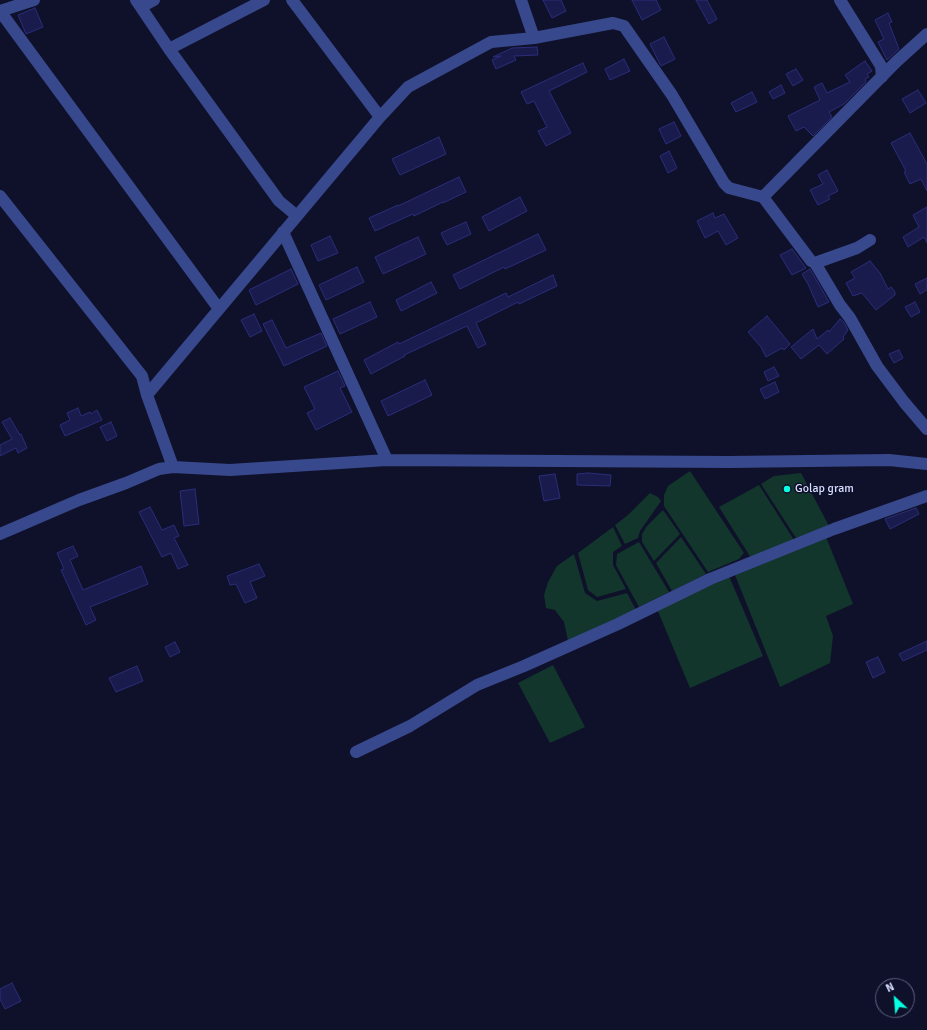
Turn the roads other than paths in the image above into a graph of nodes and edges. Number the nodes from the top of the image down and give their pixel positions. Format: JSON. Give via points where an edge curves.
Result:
{"nodes":[{"id":1,"x":34,"y":0,"type":"edge"},
{"id":2,"x":154,"y":0,"type":"edge"},
{"id":3,"x":264,"y":0,"type":"edge"},
{"id":4,"x":292,"y":0,"type":"edge"},
{"id":5,"x":521,"y":0,"type":"edge"},
{"id":6,"x":840,"y":0,"type":"edge"},
{"id":7,"x":139,"y":3,"type":"edge"},
{"id":8,"x":927,"y":34,"type":"edge"},
{"id":9,"x":534,"y":38,"type":"junction"},
{"id":10,"x":169,"y":49,"type":"junction"},
{"id":11,"x":882,"y":77,"type":"junction"},
{"id":12,"x":380,"y":116,"type":"junction"},
{"id":13,"x":0,"y":196,"type":"edge"},
{"id":14,"x":763,"y":197,"type":"junction"},
{"id":15,"x":297,"y":216,"type":"junction"},
{"id":16,"x":283,"y":232,"type":"junction"},
{"id":17,"x":870,"y":240,"type":"dead end"},
{"id":18,"x":816,"y":263,"type":"junction"},
{"id":19,"x":219,"y":309,"type":"junction"},
{"id":20,"x":147,"y":395,"type":"junction"},
{"id":21,"x":927,"y":429,"type":"edge"},
{"id":22,"x":387,"y":460,"type":"junction"},
{"id":23,"x":927,"y":464,"type":"edge"},
{"id":24,"x":173,"y":467,"type":"junction"},
{"id":25,"x":927,"y":496,"type":"edge"},
{"id":26,"x":0,"y":534,"type":"edge"},
{"id":27,"x":356,"y":752,"type":"dead end"}],
"edges":[{"from":1,"to":19,"type":"street","via":[[0,12]]},
{"from":2,"to":7,"type":"street"},
{"from":3,"to":10,"type":"street"},
{"from":4,"to":12,"type":"street"},
{"from":5,"to":9,"type":"street"},
{"from":6,"to":11,"type":"street","via":[[881,66]]},
{"from":7,"to":10,"type":"street"},
{"from":8,"to":11,"type":"street"},
{"from":9,"to":12,"type":"street","via":[[491,42],[408,87]]},
{"from":9,"to":14,"type":"street","via":[[613,23],[624,26],[672,95],[724,183],[729,188]]},
{"from":10,"to":15,"type":"street","via":[[279,201]]},
{"from":11,"to":14,"type":"street"},
{"from":12,"to":15,"type":"street"},
{"from":13,"to":20,"type":"street","via":[[142,376]]},
{"from":14,"to":18,"type":"street","via":[[811,261]]},
{"from":15,"to":16,"type":"street"},
{"from":16,"to":19,"type":"street"},
{"from":16,"to":22,"type":"street"},
{"from":17,"to":18,"type":"street","via":[[857,248]]},
{"from":18,"to":21,"type":"street","via":[[877,366]]},
{"from":19,"to":20,"type":"street"},
{"from":20,"to":24,"type":"street"},
{"from":22,"to":23,"type":"street","via":[[889,460]]},
{"from":22,"to":24,"type":"street","via":[[230,470]]},
{"from":24,"to":26,"type":"street","via":[[159,469]]},
{"from":25,"to":27,"type":"street","via":[[834,528],[710,579],[618,624],[477,684],[410,726]]}]}
